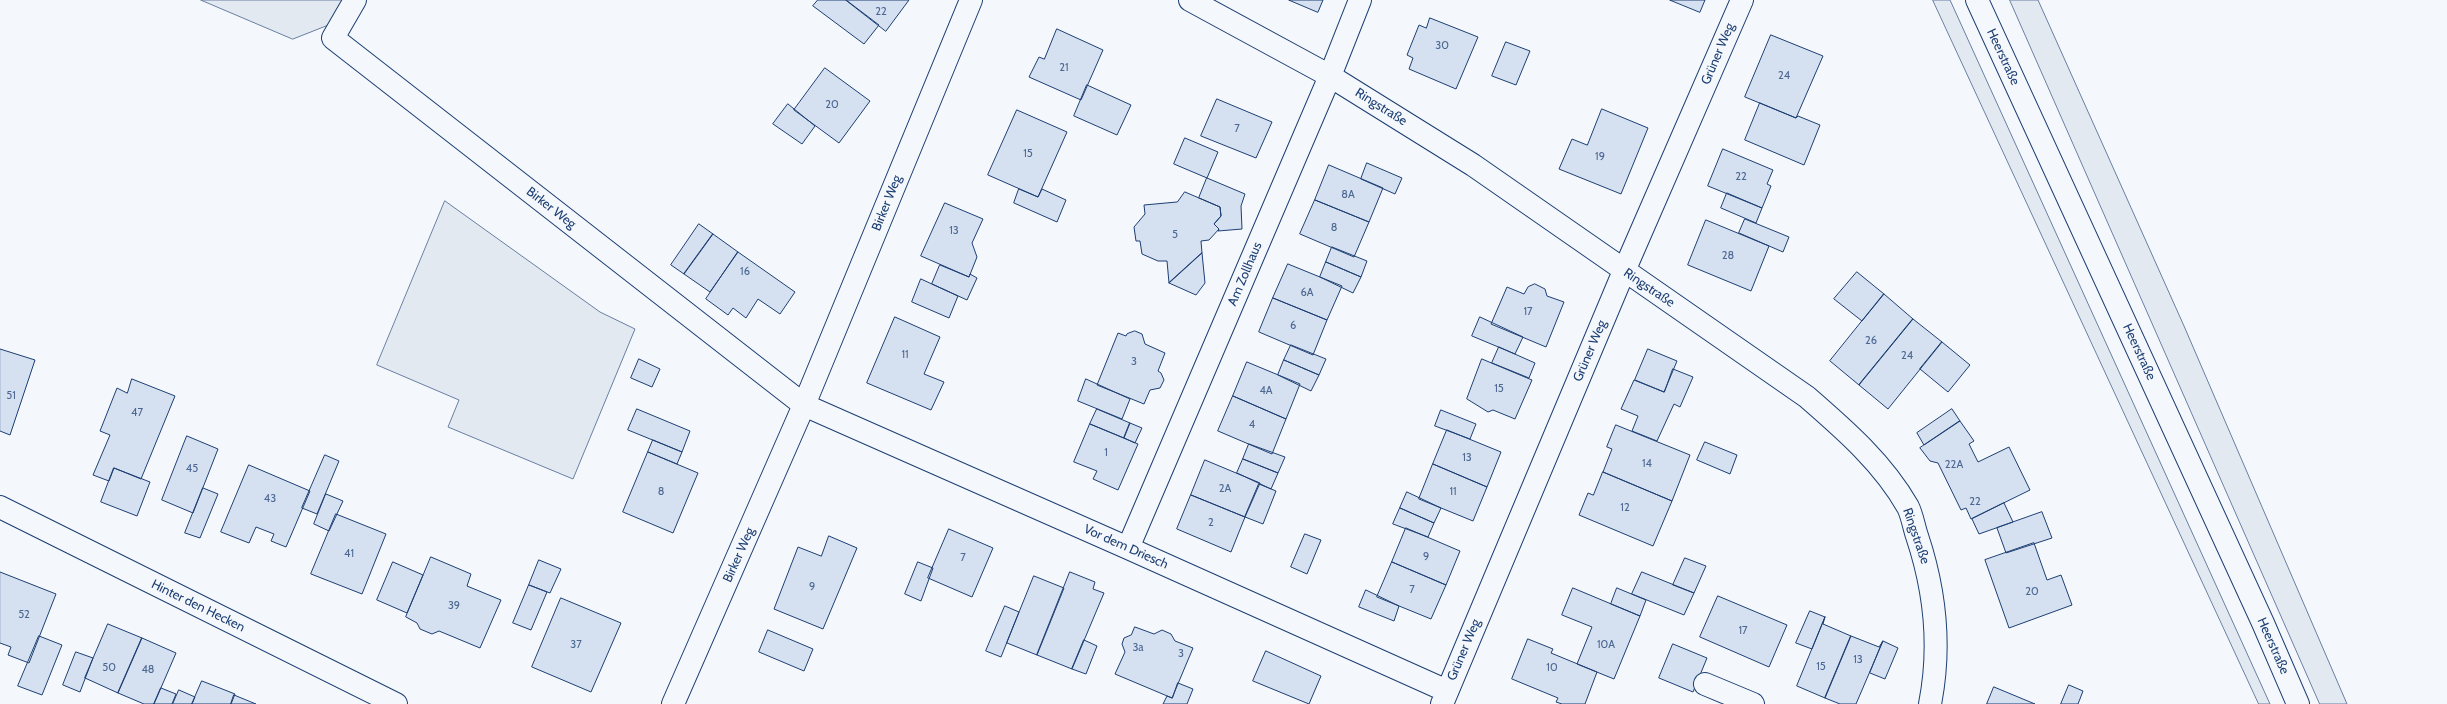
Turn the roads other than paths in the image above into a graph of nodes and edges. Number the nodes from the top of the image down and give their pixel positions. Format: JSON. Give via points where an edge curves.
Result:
{"nodes":[{"id":1,"x":355,"y":0,"type":"edge"},
{"id":2,"x":971,"y":0,"type":"edge"},
{"id":3,"x":1190,"y":0,"type":"edge"},
{"id":4,"x":1360,"y":0,"type":"edge"},
{"id":5,"x":1742,"y":0,"type":"edge"},
{"id":6,"x":1977,"y":0,"type":"edge"},
{"id":7,"x":1330,"y":76,"type":"junction"},
{"id":8,"x":1624,"y":271,"type":"junction"},
{"id":9,"x":804,"y":405,"type":"junction"},
{"id":10,"x":0,"y":507,"type":"edge"},
{"id":11,"x":1128,"y":548,"type":"junction"},
{"id":12,"x":1705,"y":684,"type":"dead end"},
{"id":13,"x":1444,"y":698,"type":"edge"},
{"id":14,"x":396,"y":704,"type":"edge"},
{"id":15,"x":673,"y":704,"type":"edge"},
{"id":16,"x":1753,"y":704,"type":"edge"},
{"id":17,"x":1930,"y":704,"type":"edge"},
{"id":18,"x":2298,"y":704,"type":"edge"}],
"edges":[{"from":1,"to":9,"type":"street","name":"Birker Weg","via":[[333,38]]},
{"from":2,"to":9,"type":"street","name":"Birker Weg"},
{"from":3,"to":7,"type":"street","name":"Ringstraße"},
{"from":4,"to":7,"type":"street","name":"Am Zollhaus"},
{"from":5,"to":8,"type":"street","name":"Grüner Weg"},
{"from":6,"to":18,"type":"street","name":"Heerstraße","via":[[2257,609]]},
{"from":7,"to":8,"type":"street","name":"Ringstraße","via":[[1473,165]]},
{"from":7,"to":11,"type":"street","name":"Am Zollhaus"},
{"from":8,"to":13,"type":"street","name":"Grüner Weg"},
{"from":8,"to":17,"type":"street","name":"Ringstraße","via":[[1807,398],[1851,435],[1883,470],[1908,508],[1928,567],[1936,625],[1935,680]]},
{"from":9,"to":11,"type":"street","name":"Vor dem Driesch"},
{"from":9,"to":15,"type":"street","name":"Birker Weg"},
{"from":10,"to":14,"type":"street","name":"Hinter den Hecken"},
{"from":11,"to":13,"type":"street","name":"Vor dem Driesch"},
{"from":12,"to":16,"type":"street"}]}
